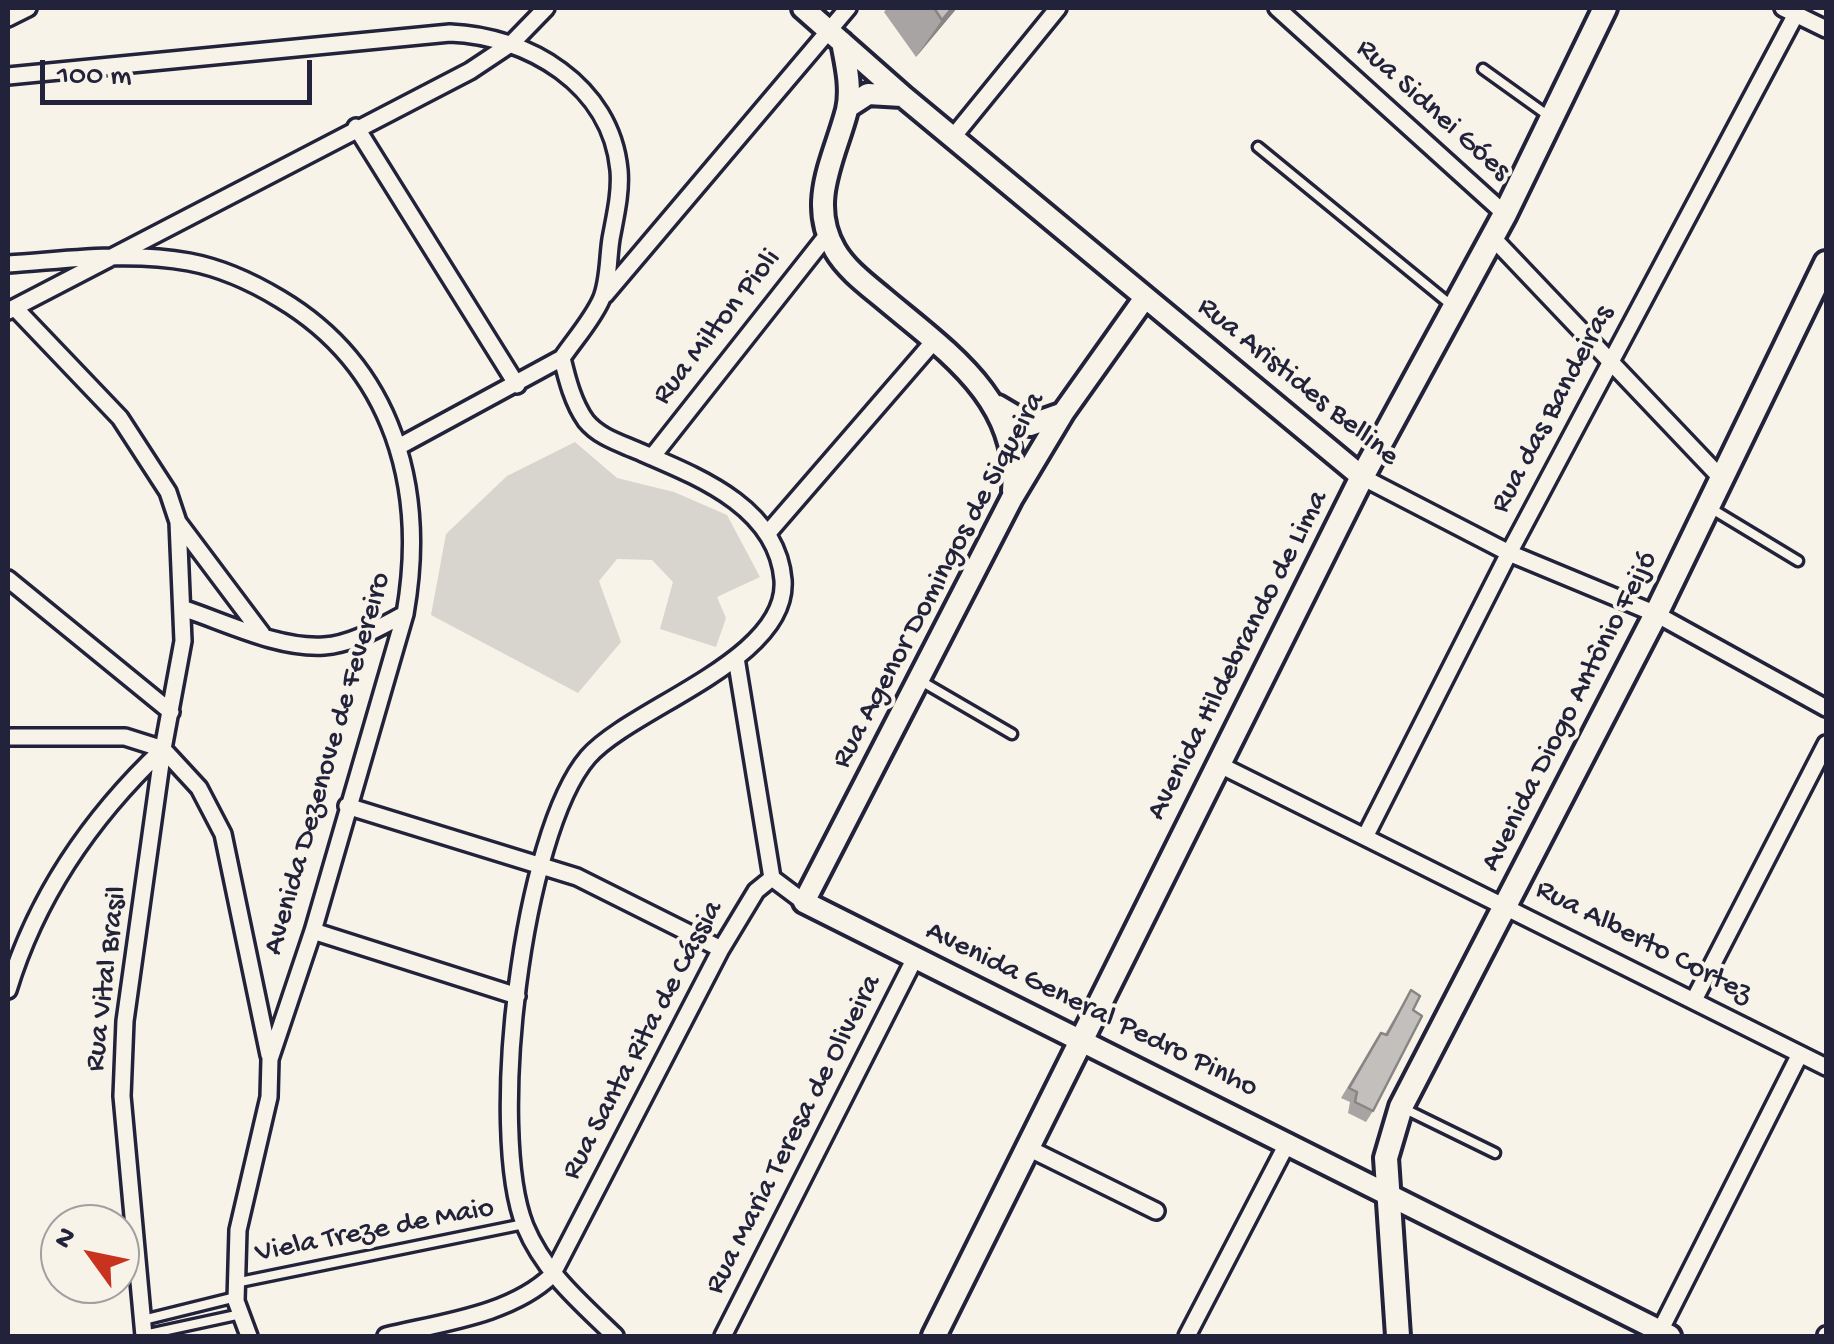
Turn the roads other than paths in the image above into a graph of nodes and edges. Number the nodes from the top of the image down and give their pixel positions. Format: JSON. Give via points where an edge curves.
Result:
{"nodes":[{"id":1,"x":28,"y":8,"type":"edge"},
{"id":2,"x":546,"y":8,"type":"edge"},
{"id":3,"x":803,"y":8,"type":"edge"},
{"id":4,"x":848,"y":8,"type":"edge"},
{"id":5,"x":1058,"y":8,"type":"edge"},
{"id":6,"x":1277,"y":8,"type":"edge"},
{"id":7,"x":1605,"y":8,"type":"edge"},
{"id":8,"x":1790,"y":11,"type":"edge"},
{"id":9,"x":8,"y":18,"type":"edge"},
{"id":10,"x":1826,"y":29,"type":"edge"},
{"id":11,"x":836,"y":37,"type":"junction"},
{"id":12,"x":512,"y":43,"type":"junction"},
{"id":13,"x":1483,"y":69,"type":"dead end"},
{"id":14,"x":8,"y":76,"type":"edge"},
{"id":15,"x":904,"y":97,"type":"junction"},
{"id":16,"x":848,"y":107,"type":"junction"},
{"id":17,"x":1553,"y":120,"type":"junction"},
{"id":18,"x":356,"y":127,"type":"junction"},
{"id":19,"x":953,"y":137,"type":"junction"},
{"id":20,"x":1258,"y":147,"type":"dead end"},
{"id":21,"x":1505,"y":214,"type":"junction"},
{"id":22,"x":828,"y":234,"type":"junction"},
{"id":23,"x":1493,"y":238,"type":"junction"},
{"id":24,"x":114,"y":254,"type":"junction"},
{"id":25,"x":1826,"y":263,"type":"edge"},
{"id":26,"x":8,"y":264,"type":"edge"},
{"id":27,"x":602,"y":298,"type":"junction"},
{"id":28,"x":1144,"y":299,"type":"junction"},
{"id":29,"x":1455,"y":308,"type":"junction"},
{"id":30,"x":11,"y":309,"type":"edge"},
{"id":31,"x":934,"y":340,"type":"junction"},
{"id":32,"x":562,"y":358,"type":"junction"},
{"id":33,"x":1612,"y":361,"type":"junction"},
{"id":34,"x":516,"y":385,"type":"junction"},
{"id":35,"x":995,"y":403,"type":"junction"},
{"id":36,"x":1062,"y":413,"type":"junction"},
{"id":37,"x":400,"y":446,"type":"junction"},
{"id":38,"x":652,"y":457,"type":"junction"},
{"id":39,"x":1362,"y":477,"type":"junction"},
{"id":40,"x":1722,"y":479,"type":"junction"},
{"id":41,"x":1012,"y":498,"type":"junction"},
{"id":42,"x":1708,"y":507,"type":"junction"},
{"id":43,"x":178,"y":522,"type":"junction"},
{"id":44,"x":767,"y":534,"type":"junction"},
{"id":45,"x":1508,"y":553,"type":"junction"},
{"id":46,"x":1798,"y":561,"type":"dead end"},
{"id":47,"x":8,"y":579,"type":"edge"},
{"id":48,"x":185,"y":609,"type":"junction"},
{"id":49,"x":405,"y":614,"type":"junction"},
{"id":50,"x":1656,"y":614,"type":"junction"},
{"id":51,"x":262,"y":634,"type":"junction"},
{"id":52,"x":736,"y":658,"type":"junction"},
{"id":53,"x":918,"y":679,"type":"junction"},
{"id":54,"x":1826,"y":708,"type":"edge"},
{"id":55,"x":171,"y":712,"type":"junction"},
{"id":56,"x":1012,"y":734,"type":"dead end"},
{"id":57,"x":8,"y":737,"type":"edge"},
{"id":58,"x":1826,"y":744,"type":"edge"},
{"id":59,"x":163,"y":749,"type":"junction"},
{"id":60,"x":1218,"y":764,"type":"junction"},
{"id":61,"x":347,"y":806,"type":"junction"},
{"id":62,"x":1366,"y":835,"type":"junction"},
{"id":63,"x":542,"y":864,"type":"junction"},
{"id":64,"x":772,"y":878,"type":"junction"},
{"id":65,"x":804,"y":902,"type":"junction"},
{"id":66,"x":1507,"y":905,"type":"junction"},
{"id":67,"x":312,"y":932,"type":"junction"},
{"id":68,"x":721,"y":949,"type":"junction"},
{"id":69,"x":915,"y":958,"type":"junction"},
{"id":70,"x":8,"y":990,"type":"edge"},
{"id":71,"x":517,"y":996,"type":"junction"},
{"id":72,"x":1694,"y":1000,"type":"junction"},
{"id":73,"x":1080,"y":1040,"type":"junction"},
{"id":74,"x":1800,"y":1054,"type":"junction"},
{"id":75,"x":270,"y":1059,"type":"junction"},
{"id":76,"x":1826,"y":1067,"type":"edge"},
{"id":77,"x":1401,"y":1107,"type":"junction"},
{"id":78,"x":1288,"y":1142,"type":"junction"},
{"id":79,"x":1026,"y":1146,"type":"junction"},
{"id":80,"x":1496,"y":1153,"type":"dead end"},
{"id":81,"x":1388,"y":1192,"type":"junction"},
{"id":82,"x":1156,"y":1211,"type":"dead end"},
{"id":83,"x":524,"y":1224,"type":"junction"},
{"id":84,"x":552,"y":1276,"type":"junction"},
{"id":85,"x":237,"y":1298,"type":"junction"},
{"id":86,"x":143,"y":1331,"type":"edge"},
{"id":87,"x":1665,"y":1334,"type":"edge"},
{"id":88,"x":249,"y":1336,"type":"edge"},
{"id":89,"x":390,"y":1336,"type":"edge"},
{"id":90,"x":615,"y":1336,"type":"edge"},
{"id":91,"x":724,"y":1336,"type":"edge"},
{"id":92,"x":934,"y":1336,"type":"edge"},
{"id":93,"x":1187,"y":1336,"type":"edge"},
{"id":94,"x":1398,"y":1336,"type":"edge"}],
"edges":[{"from":1,"to":9,"type":"street"},
{"from":2,"to":12,"type":"street"},
{"from":3,"to":11,"type":"street","name":"Rua Aristides Belline"},
{"from":4,"to":11,"type":"street"},
{"from":5,"to":19,"type":"street"},
{"from":6,"to":21,"type":"street","name":"Rua Sidnei Góes"},
{"from":7,"to":17,"type":"main road","name":"Avenida Hildebrando de Lima"},
{"from":8,"to":10,"type":"street"},
{"from":8,"to":33,"type":"street","name":"Rua das Bandeiras"},
{"from":11,"to":15,"type":"street","name":"Rua Aristides Belline"},
{"from":11,"to":16,"type":"street"},
{"from":11,"to":27,"type":"street"},
{"from":12,"to":14,"type":"street","via":[[450,33]]},
{"from":12,"to":18,"type":"street"},
{"from":12,"to":27,"type":"street","via":[[572,78],[592,98],[612,138],[619,189]]},
{"from":13,"to":17,"type":"lane"},
{"from":15,"to":16,"type":"street","via":[[880,92]]},
{"from":15,"to":19,"type":"street","name":"Rua Aristides Belline"},
{"from":16,"to":22,"type":"street","via":[[825,179]]},
{"from":17,"to":21,"type":"main road","name":"Avenida Hildebrando de Lima"},
{"from":18,"to":24,"type":"street"},
{"from":18,"to":34,"type":"street"},
{"from":19,"to":28,"type":"street","name":"Rua Aristides Belline"},
{"from":20,"to":29,"type":"lane"},
{"from":21,"to":23,"type":"main road","name":"Avenida Hildebrando de Lima"},
{"from":22,"to":31,"type":"street","via":[[845,264]]},
{"from":22,"to":38,"type":"street","name":"Rua Milton Pioli"},
{"from":23,"to":29,"type":"main road","name":"Avenida Hildebrando de Lima"},
{"from":23,"to":33,"type":"street"},
{"from":24,"to":26,"type":"street"},
{"from":24,"to":30,"type":"street"},
{"from":24,"to":37,"type":"street","name":"Avenida Dezenove de Fevereiro","via":[[228,273],[291,306],[356,363]]},
{"from":25,"to":40,"type":"main road","name":"Avenida Diogo Antônio Feijó"},
{"from":27,"to":32,"type":"street"},
{"from":28,"to":36,"type":"street","name":"Rua Agenor Domingos de Siqueira"},
{"from":28,"to":39,"type":"street","name":"Rua Aristides Belline"},
{"from":29,"to":39,"type":"main road","name":"Avenida Hildebrando de Lima"},
{"from":30,"to":43,"type":"street","via":[[120,418],[168,492]]},
{"from":31,"to":35,"type":"street"},
{"from":31,"to":44,"type":"street"},
{"from":32,"to":34,"type":"street"},
{"from":32,"to":38,"type":"street","via":[[586,420]]},
{"from":33,"to":40,"type":"street"},
{"from":33,"to":45,"type":"street","name":"Rua das Bandeiras"},
{"from":34,"to":37,"type":"street"},
{"from":35,"to":36,"type":"street","via":[[1030,425]]},
{"from":35,"to":41,"type":"street","via":[[1016,459]]},
{"from":36,"to":41,"type":"street","name":"Rua Agenor Domingos de Siqueira"},
{"from":37,"to":49,"type":"street","name":"Avenida Dezenove de Fevereiro","via":[[414,525]]},
{"from":38,"to":44,"type":"street","via":[[718,488]]},
{"from":39,"to":45,"type":"street","name":"Rua Aristides Belline"},
{"from":39,"to":60,"type":"main road","name":"Avenida Hildebrando de Lima"},
{"from":40,"to":42,"type":"main road","name":"Avenida Diogo Antônio Feijó"},
{"from":41,"to":53,"type":"street","name":"Rua Agenor Domingos de Siqueira"},
{"from":42,"to":46,"type":"lane"},
{"from":42,"to":50,"type":"main road","name":"Avenida Diogo Antônio Feijó"},
{"from":43,"to":48,"type":"street","name":"Rua Vital Brasil"},
{"from":43,"to":51,"type":"street"},
{"from":44,"to":52,"type":"street","via":[[783,579],[779,604]]},
{"from":45,"to":50,"type":"street","name":"Rua Aristides Belline"},
{"from":45,"to":62,"type":"street","name":"Rua das Bandeiras"},
{"from":47,"to":55,"type":"street"},
{"from":48,"to":51,"type":"street"},
{"from":48,"to":55,"type":"street","name":"Rua Vital Brasil"},
{"from":49,"to":51,"type":"street","via":[[324,646]]},
{"from":49,"to":61,"type":"street","name":"Avenida Dezenove de Fevereiro"},
{"from":50,"to":54,"type":"street","name":"Rua Aristides Belline"},
{"from":50,"to":66,"type":"main road","name":"Avenida Diogo Antônio Feijó"},
{"from":52,"to":63,"type":"street","via":[[590,755],[562,796]]},
{"from":52,"to":64,"type":"street"},
{"from":53,"to":56,"type":"lane"},
{"from":53,"to":65,"type":"street","name":"Rua Agenor Domingos de Siqueira"},
{"from":55,"to":59,"type":"street","name":"Rua Vital Brasil"},
{"from":57,"to":59,"type":"street","via":[[94,733]]},
{"from":58,"to":72,"type":"street"},
{"from":59,"to":70,"type":"street","via":[[118,792],[63,868],[31,922]]},
{"from":59,"to":75,"type":"street","via":[[199,788],[223,834]]},
{"from":59,"to":86,"type":"street","name":"Rua Vital Brasil","via":[[122,1096]]},
{"from":60,"to":62,"type":"street","name":"Rua Alberto Cortez"},
{"from":60,"to":73,"type":"main road","name":"Avenida Hildebrando de Lima"},
{"from":61,"to":63,"type":"street"},
{"from":61,"to":67,"type":"street","name":"Avenida Dezenove de Fevereiro"},
{"from":62,"to":66,"type":"street","name":"Rua Alberto Cortez"},
{"from":63,"to":68,"type":"street"},
{"from":63,"to":71,"type":"street"},
{"from":64,"to":65,"type":"street","name":"Avenida General Pedro Pinho"},
{"from":64,"to":68,"type":"street","name":"Rua Santa Rita de Cássia","via":[[756,891]]},
{"from":65,"to":69,"type":"street","name":"Avenida General Pedro Pinho"},
{"from":66,"to":72,"type":"street","name":"Rua Alberto Cortez"},
{"from":66,"to":77,"type":"main road","name":"Avenida Diogo Antônio Feijó"},
{"from":67,"to":71,"type":"street"},
{"from":67,"to":75,"type":"street","name":"Avenida Dezenove de Fevereiro"},
{"from":68,"to":84,"type":"street","name":"Rua Santa Rita de Cássia"},
{"from":69,"to":73,"type":"street","name":"Avenida General Pedro Pinho"},
{"from":69,"to":91,"type":"street","name":"Rua Maria Teresa de Oliveira"},
{"from":71,"to":83,"type":"street","via":[[508,1098]]},
{"from":72,"to":74,"type":"street","name":"Rua Alberto Cortez"},
{"from":73,"to":78,"type":"street","name":"Avenida General Pedro Pinho"},
{"from":73,"to":79,"type":"main road","name":"Avenida Hildebrando de Lima"},
{"from":74,"to":76,"type":"street","name":"Rua Alberto Cortez"},
{"from":74,"to":87,"type":"street"},
{"from":75,"to":85,"type":"street","name":"Avenida Dezenove de Fevereiro","via":[[238,1230]]},
{"from":77,"to":80,"type":"lane"},
{"from":77,"to":81,"type":"main road","name":"Avenida Diogo Antônio Feijó","via":[[1386,1158]]},
{"from":78,"to":81,"type":"street","name":"Avenida General Pedro Pinho"},
{"from":78,"to":93,"type":"street"},
{"from":79,"to":82,"type":"street"},
{"from":79,"to":92,"type":"main road","name":"Avenida Hildebrando de Lima"},
{"from":81,"to":87,"type":"street","name":"Avenida General Pedro Pinho"},
{"from":81,"to":94,"type":"main road","name":"Avenida Diogo Antônio Feijó"},
{"from":83,"to":84,"type":"street"},
{"from":83,"to":85,"type":"lane","name":"Viela Treze de Maio"},
{"from":84,"to":89,"type":"street","via":[[492,1307]]},
{"from":84,"to":90,"type":"street"},
{"from":85,"to":86,"type":"lane"},
{"from":85,"to":86,"type":"lane"},
{"from":85,"to":88,"type":"street","name":"Avenida Dezenove de Fevereiro"}]}
